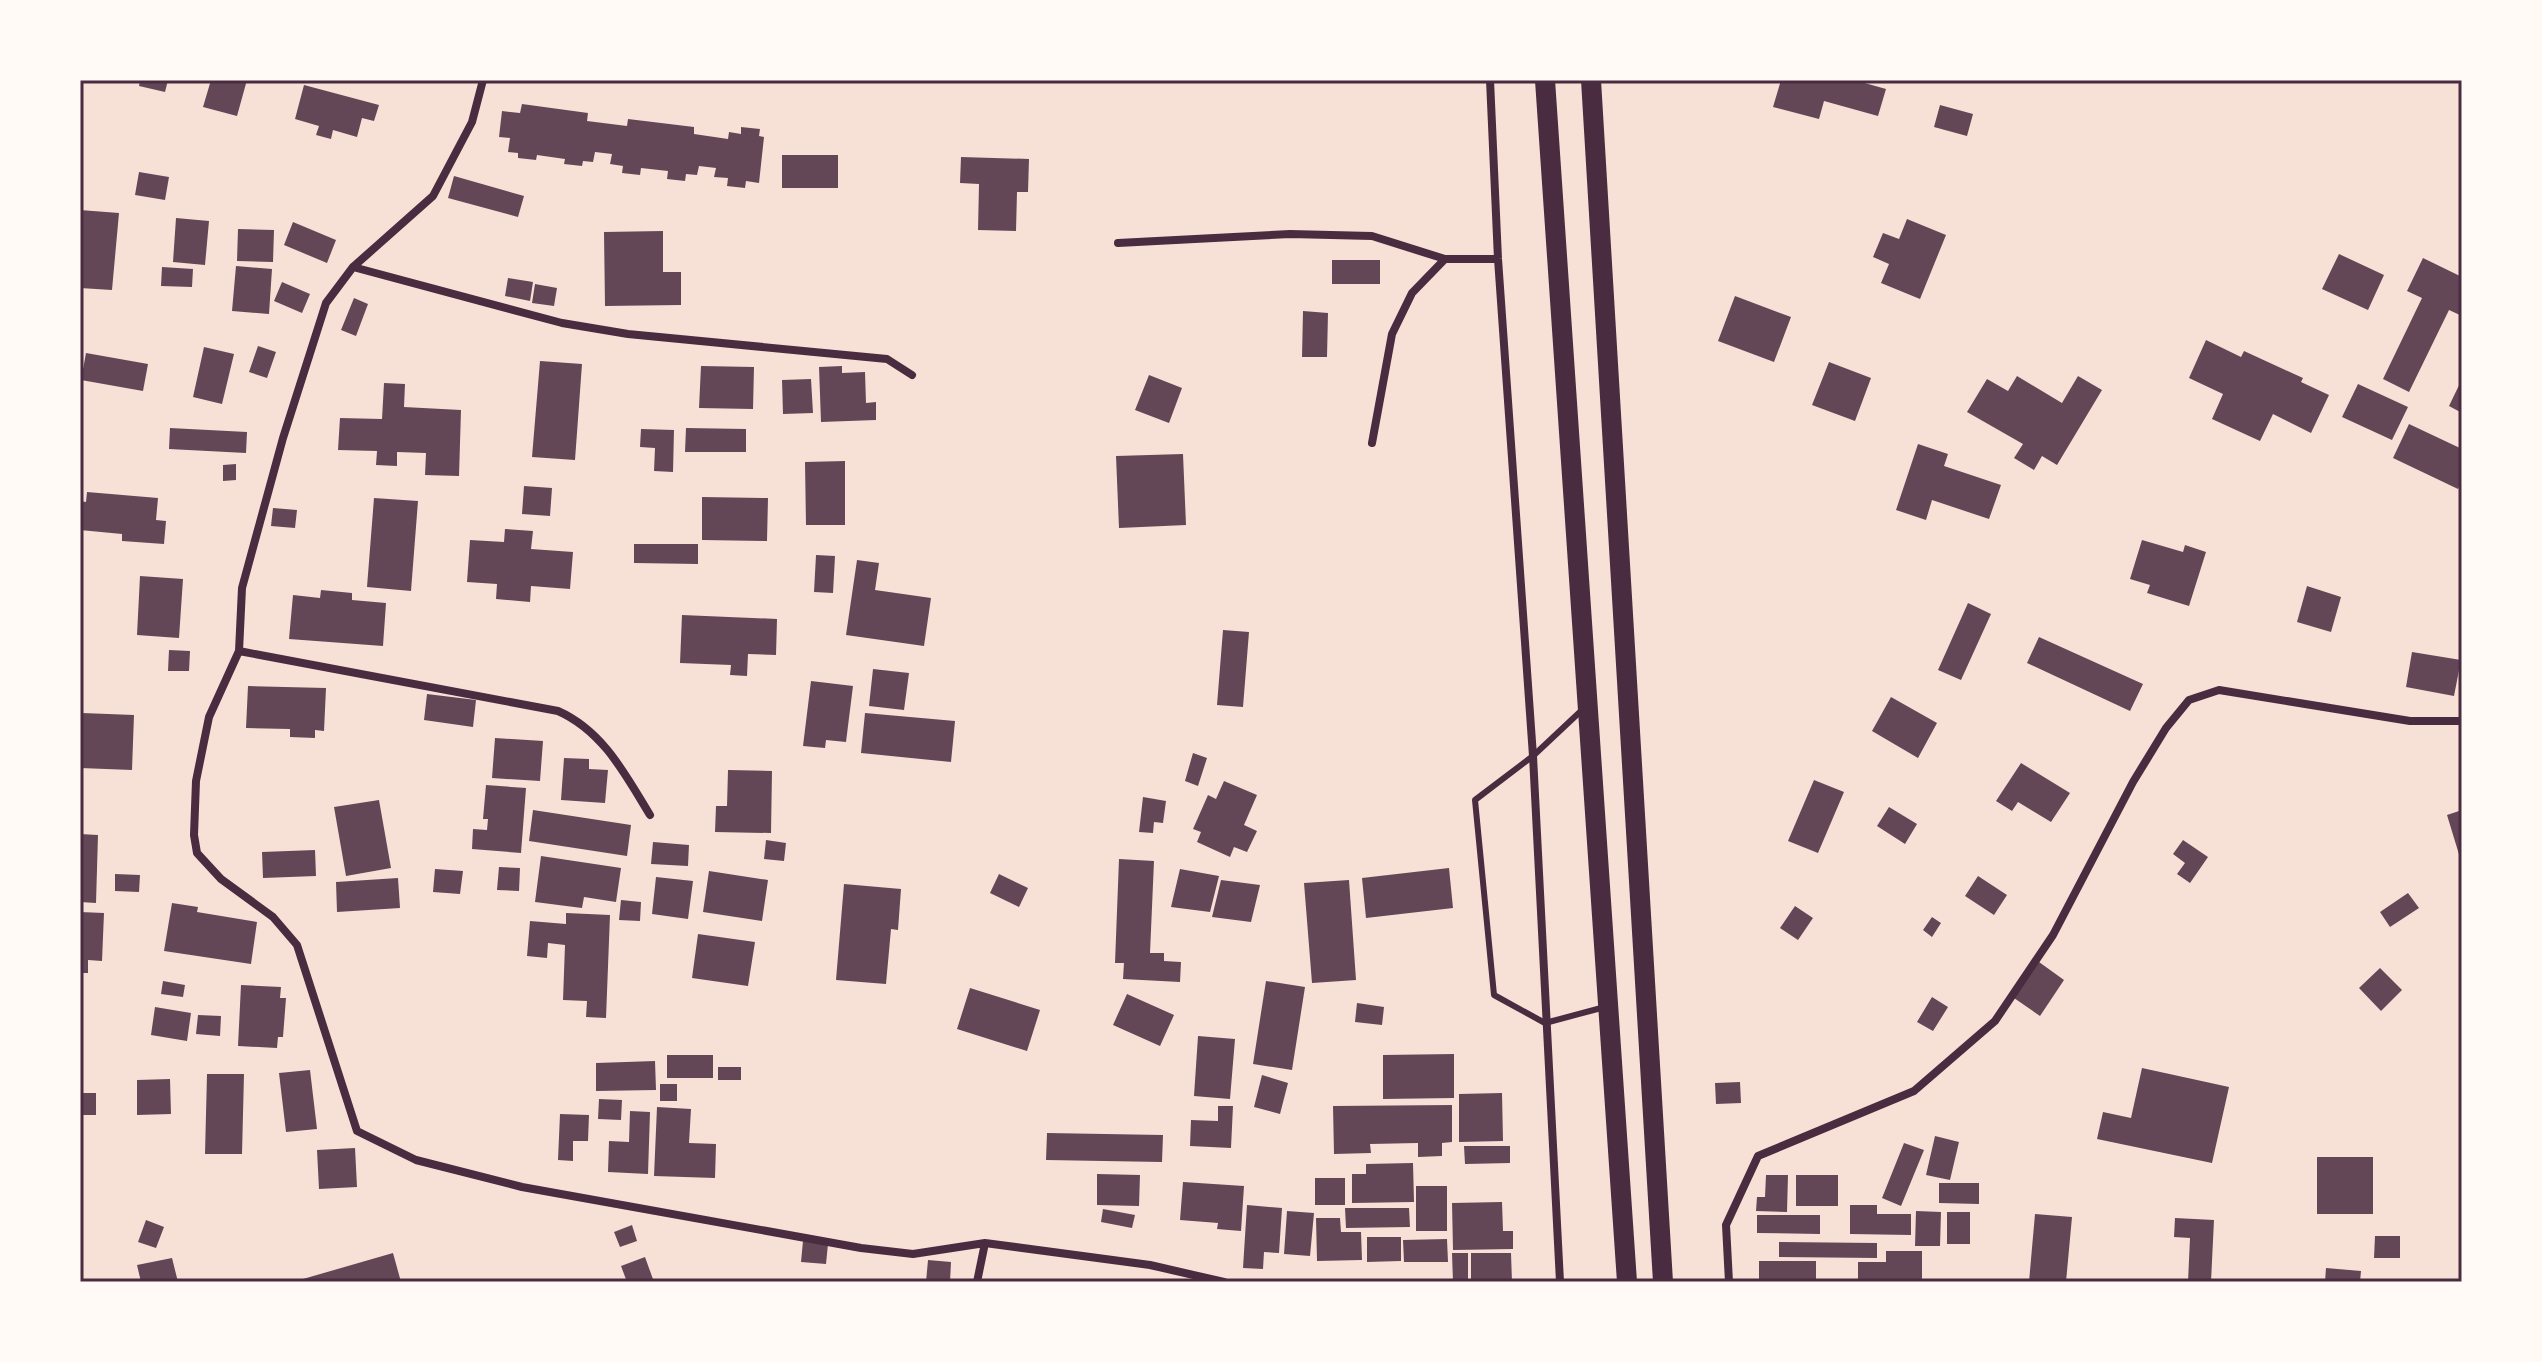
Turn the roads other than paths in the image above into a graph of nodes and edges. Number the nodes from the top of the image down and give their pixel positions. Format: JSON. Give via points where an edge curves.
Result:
{"nodes":[{"id":1,"x":483,"y":80,"type":"edge"},
{"id":2,"x":1490,"y":80,"type":"edge"},
{"id":3,"x":1545,"y":80,"type":"edge"},
{"id":4,"x":1591,"y":80,"type":"edge"},
{"id":5,"x":1118,"y":243,"type":"dead end"},
{"id":6,"x":1445,"y":259,"type":"junction"},
{"id":7,"x":1498,"y":259,"type":"junction"},
{"id":8,"x":353,"y":267,"type":"junction"},
{"id":9,"x":912,"y":375,"type":"dead end"},
{"id":10,"x":1372,"y":443,"type":"dead end"},
{"id":11,"x":239,"y":651,"type":"junction"},
{"id":12,"x":1588,"y":705,"type":"junction"},
{"id":13,"x":2462,"y":721,"type":"edge"},
{"id":14,"x":1533,"y":756,"type":"junction"},
{"id":15,"x":650,"y":815,"type":"dead end"},
{"id":16,"x":1609,"y":1006,"type":"junction"},
{"id":17,"x":1545,"y":1023,"type":"junction"},
{"id":18,"x":985,"y":1243,"type":"junction"},
{"id":19,"x":977,"y":1282,"type":"edge"},
{"id":20,"x":1224,"y":1282,"type":"edge"},
{"id":21,"x":1560,"y":1282,"type":"edge"},
{"id":22,"x":1627,"y":1282,"type":"edge"},
{"id":23,"x":1663,"y":1282,"type":"edge"},
{"id":24,"x":1729,"y":1282,"type":"edge"}],
"edges":[{"from":1,"to":8,"type":"street","via":[[472,122],[433,196]]},
{"from":2,"to":7,"type":"street"},
{"from":3,"to":12,"type":"main road"},
{"from":4,"to":23,"type":"main road"},
{"from":5,"to":6,"type":"street","via":[[1290,234],[1372,236]]},
{"from":6,"to":7,"type":"street"},
{"from":6,"to":10,"type":"street","via":[[1412,293],[1392,334]]},
{"from":7,"to":14,"type":"street"},
{"from":8,"to":9,"type":"street","via":[[562,323],[887,359]]},
{"from":8,"to":11,"type":"street","via":[[326,303],[283,438],[242,588]]},
{"from":11,"to":15,"type":"street","via":[[558,711],[593,733]]},
{"from":11,"to":18,"type":"street","via":[[209,717],[196,781],[197,853],[221,879],[273,917],[297,945],[357,1131],[416,1160],[522,1187],[861,1248],[913,1254]]},
{"from":12,"to":14,"type":"lane"},
{"from":12,"to":16,"type":"main road"},
{"from":13,"to":24,"type":"street","via":[[2410,721],[2219,690],[2189,700],[2149,755],[2053,935],[1995,1021],[1914,1091],[1758,1156],[1726,1225]]},
{"from":14,"to":17,"type":"street"},
{"from":14,"to":17,"type":"lane","via":[[1475,800],[1494,995]]},
{"from":16,"to":17,"type":"lane"},
{"from":16,"to":22,"type":"main road"},
{"from":17,"to":21,"type":"street"},
{"from":18,"to":19,"type":"street"},
{"from":18,"to":20,"type":"street","via":[[1150,1265]]}]}
